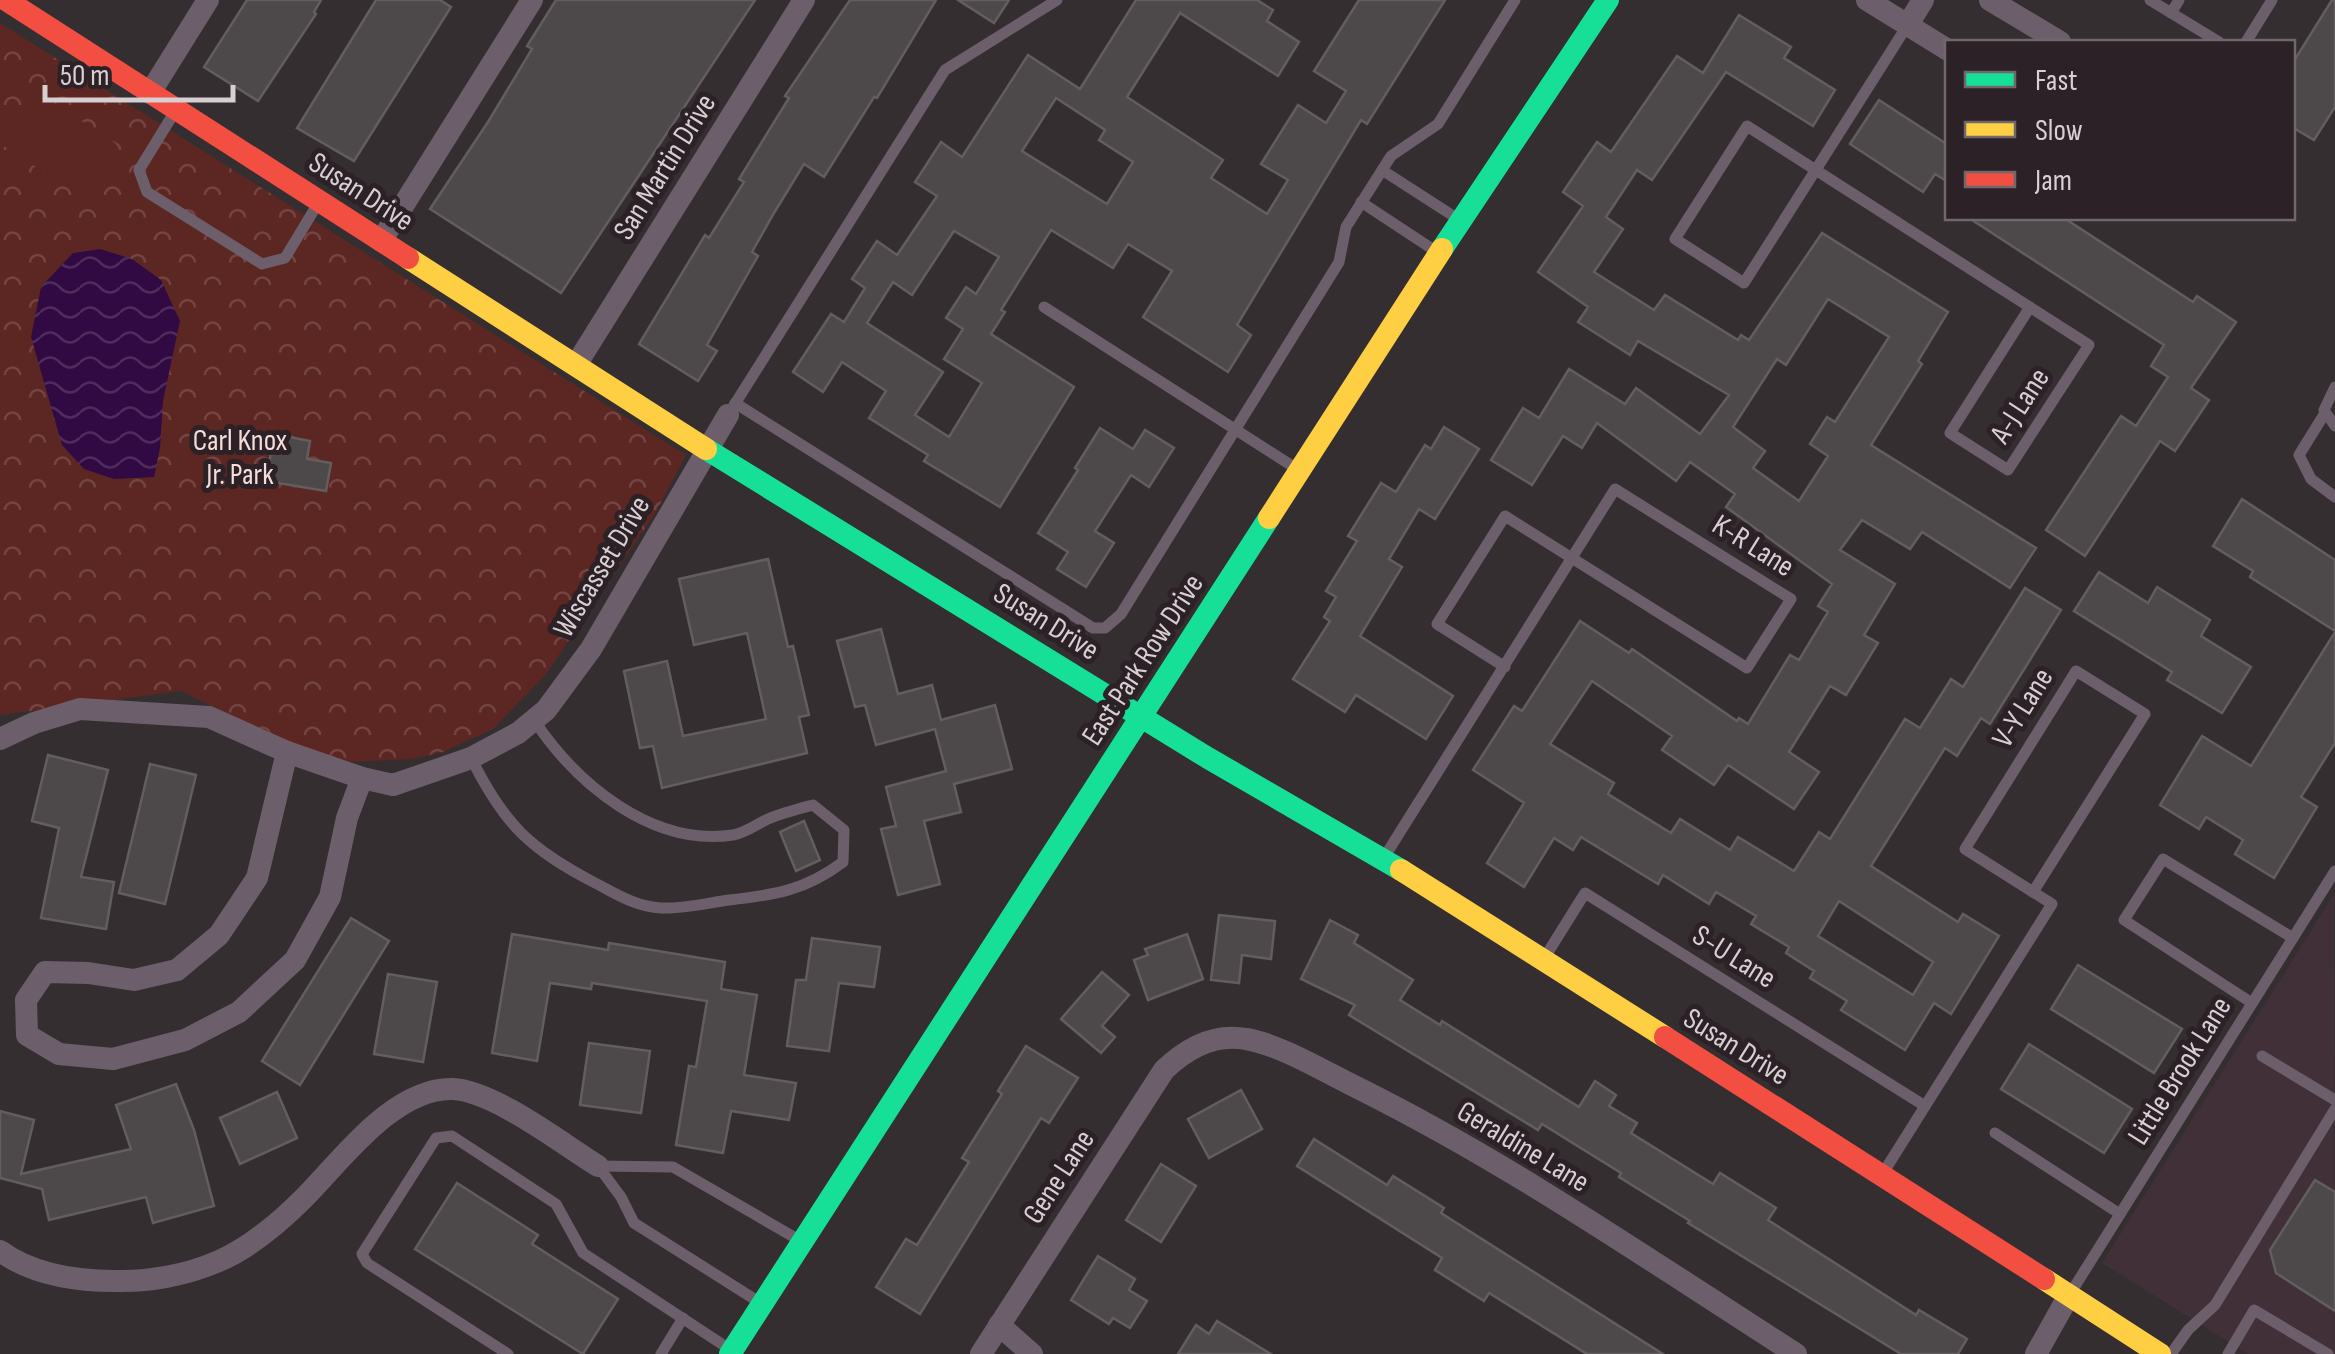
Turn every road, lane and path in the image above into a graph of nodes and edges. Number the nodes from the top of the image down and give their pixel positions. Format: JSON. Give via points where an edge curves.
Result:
{"nodes":[{"id":1,"x":6,"y":0,"type":"edge"},
{"id":2,"x":208,"y":0,"type":"edge"},
{"id":3,"x":532,"y":0,"type":"edge"},
{"id":4,"x":804,"y":0,"type":"edge"},
{"id":5,"x":1057,"y":0,"type":"edge"},
{"id":6,"x":1514,"y":0,"type":"edge"},
{"id":7,"x":1608,"y":0,"type":"edge"},
{"id":8,"x":1866,"y":0,"type":"edge"},
{"id":9,"x":1923,"y":0,"type":"edge"},
{"id":10,"x":1990,"y":0,"type":"edge"},
{"id":11,"x":2150,"y":0,"type":"edge"},
{"id":12,"x":2179,"y":0,"type":"edge"},
{"id":13,"x":2272,"y":0,"type":"edge"},
{"id":14,"x":2171,"y":13,"type":"junction"},
{"id":15,"x":1908,"y":26,"type":"junction"},
{"id":16,"x":2057,"y":40,"type":"edge"},
{"id":17,"x":2216,"y":40,"type":"edge"},
{"id":18,"x":2247,"y":40,"type":"edge"},
{"id":19,"x":1945,"y":48,"type":"edge"},
{"id":20,"x":150,"y":93,"type":"junction"},
{"id":21,"x":176,"y":109,"type":"junction"},
{"id":22,"x":1382,"y":170,"type":"junction"},
{"id":23,"x":1815,"y":170,"type":"junction"},
{"id":24,"x":320,"y":201,"type":"junction"},
{"id":25,"x":1362,"y":202,"type":"junction"},
{"id":26,"x":1461,"y":221,"type":"junction"},
{"id":27,"x":382,"y":240,"type":"junction"},
{"id":28,"x":1440,"y":254,"type":"junction"},
{"id":29,"x":1044,"y":307,"type":"dead end"},
{"id":30,"x":2030,"y":307,"type":"junction"},
{"id":31,"x":576,"y":365,"type":"junction"},
{"id":32,"x":2335,"y":387,"type":"edge"},
{"id":33,"x":732,"y":409,"type":"junction"},
{"id":34,"x":2325,"y":413,"type":"junction"},
{"id":35,"x":2335,"y":426,"type":"edge"},
{"id":36,"x":1236,"y":430,"type":"junction"},
{"id":37,"x":706,"y":448,"type":"junction"},
{"id":38,"x":1300,"y":472,"type":"junction"},
{"id":39,"x":2335,"y":497,"type":"edge"},
{"id":40,"x":1572,"y":558,"type":"junction"},
{"id":41,"x":1504,"y":667,"type":"junction"},
{"id":42,"x":1142,"y":716,"type":"junction"},
{"id":43,"x":534,"y":720,"type":"junction"},
{"id":44,"x":0,"y":740,"type":"edge"},
{"id":45,"x":286,"y":752,"type":"junction"},
{"id":46,"x":471,"y":758,"type":"junction"},
{"id":47,"x":362,"y":778,"type":"junction"},
{"id":48,"x":1383,"y":860,"type":"junction"},
{"id":49,"x":2335,"y":870,"type":"edge"},
{"id":50,"x":2034,"y":892,"type":"junction"},
{"id":51,"x":2293,"y":938,"type":"junction"},
{"id":52,"x":1542,"y":961,"type":"junction"},
{"id":53,"x":2252,"y":1003,"type":"junction"},
{"id":54,"x":1201,"y":1045,"type":"joint"},
{"id":55,"x":2262,"y":1056,"type":"dead end"},
{"id":56,"x":2335,"y":1100,"type":"edge"},
{"id":57,"x":1925,"y":1106,"type":"junction"},
{"id":58,"x":2335,"y":1109,"type":"edge"},
{"id":59,"x":1995,"y":1133,"type":"dead end"},
{"id":60,"x":598,"y":1166,"type":"junction"},
{"id":61,"x":1882,"y":1174,"type":"junction"},
{"id":62,"x":2120,"y":1214,"type":"junction"},
{"id":63,"x":802,"y":1242,"type":"junction"},
{"id":64,"x":0,"y":1250,"type":"edge"},
{"id":65,"x":2068,"y":1297,"type":"junction"},
{"id":66,"x":762,"y":1304,"type":"junction"},
{"id":67,"x":683,"y":1318,"type":"junction"},
{"id":68,"x":999,"y":1325,"type":"junction"},
{"id":69,"x":731,"y":1352,"type":"edge"},
{"id":70,"x":2331,"y":1353,"type":"edge"},
{"id":71,"x":508,"y":1354,"type":"edge"},
{"id":72,"x":660,"y":1354,"type":"edge"},
{"id":73,"x":980,"y":1354,"type":"edge"},
{"id":74,"x":1032,"y":1354,"type":"edge"},
{"id":75,"x":1796,"y":1354,"type":"edge"},
{"id":76,"x":2036,"y":1354,"type":"edge"},
{"id":77,"x":2160,"y":1354,"type":"edge"},
{"id":78,"x":2171,"y":1354,"type":"edge"},
{"id":79,"x":2228,"y":1354,"type":"edge"}],
"edges":[{"from":1,"to":20,"type":"street","name":"Susan Drive"},
{"from":2,"to":20,"type":"street"},
{"from":3,"to":27,"type":"street"},
{"from":4,"to":31,"type":"street","name":"San Martin Drive"},
{"from":5,"to":33,"type":"lane","name":"Wiscasset Drive","via":[[946,70]]},
{"from":6,"to":22,"type":"lane","via":[[1438,124],[1391,156]]},
{"from":7,"to":26,"type":"street","name":"East Park Row Drive"},
{"from":8,"to":15,"type":"street"},
{"from":9,"to":15,"type":"street"},
{"from":10,"to":16,"type":"street"},
{"from":11,"to":14,"type":"lane"},
{"from":12,"to":14,"type":"lane"},
{"from":13,"to":18,"type":"lane"},
{"from":14,"to":17,"type":"lane"},
{"from":15,"to":19,"type":"street"},
{"from":15,"to":23,"type":"lane","name":"A-J Lane"},
{"from":20,"to":21,"type":"street","name":"Susan Drive"},
{"from":21,"to":24,"type":"street","name":"Susan Drive"},
{"from":21,"to":24,"type":"lane","via":[[139,170],[147,192],[262,264],[285,258]]},
{"from":22,"to":25,"type":"lane"},
{"from":22,"to":26,"type":"lane"},
{"from":23,"to":23,"type":"lane","name":"A-J Lane","via":[[1744,283],[1675,239],[1747,126]]},
{"from":23,"to":30,"type":"lane","name":"A-J Lane"},
{"from":24,"to":27,"type":"street","name":"Susan Drive"},
{"from":25,"to":28,"type":"lane"},
{"from":25,"to":36,"type":"lane","via":[[1346,226],[1339,262]]},
{"from":26,"to":28,"type":"street","name":"East Park Row Drive"},
{"from":27,"to":31,"type":"street","name":"Susan Drive"},
{"from":28,"to":38,"type":"street","name":"East Park Row Drive"},
{"from":29,"to":36,"type":"lane"},
{"from":30,"to":30,"type":"lane","name":"A-J Lane","via":[[2089,345],[2008,470],[1950,433]]},
{"from":31,"to":37,"type":"street","name":"Susan Drive"},
{"from":32,"to":34,"type":"lane"},
{"from":33,"to":36,"type":"lane","via":[[1093,628],[1105,628],[1121,614]]},
{"from":33,"to":37,"type":"street","name":"Wiscasset Drive"},
{"from":34,"to":35,"type":"lane"},
{"from":34,"to":39,"type":"lane","via":[[2299,455],[2312,480]]},
{"from":36,"to":38,"type":"lane"},
{"from":37,"to":42,"type":"street","name":"Susan Drive"},
{"from":37,"to":43,"type":"street","name":"Wiscasset Drive","via":[[591,649]]},
{"from":38,"to":42,"type":"street","name":"East Park Row Drive"},
{"from":40,"to":40,"type":"lane","name":"K-R Lane","via":[[1748,668],[1791,600],[1616,489]]},
{"from":40,"to":41,"type":"lane","name":"K-R Lane"},
{"from":40,"to":41,"type":"lane","via":[[1505,516],[1437,624]]},
{"from":41,"to":48,"type":"lane","name":"K-R Lane"},
{"from":42,"to":48,"type":"street","name":"Susan Drive"},
{"from":42,"to":63,"type":"street","name":"East Park Row Drive"},
{"from":43,"to":46,"type":"street","name":"Wiscasset Drive"},
{"from":43,"to":46,"type":"lane","via":[[551,745],[628,812],[682,834],[735,835],[813,805],[844,830],[843,862],[816,882],[760,897],[663,908],[636,904],[532,846],[490,796]]},
{"from":44,"to":45,"type":"street","name":"Wiscasset Drive","via":[[80,709],[209,717]]},
{"from":45,"to":47,"type":"street","name":"Wiscasset Drive"},
{"from":45,"to":47,"type":"street","via":[[257,878],[218,934],[177,970],[134,980],[44,972],[26,1000],[27,1035],[59,1054],[113,1059],[185,1040],[239,1012],[296,960],[330,897]]},
{"from":46,"to":47,"type":"street","name":"Wiscasset Drive","via":[[393,784]]},
{"from":48,"to":52,"type":"street","name":"Susan Drive"},
{"from":49,"to":51,"type":"lane","name":"Little Brook Lane"},
{"from":50,"to":50,"type":"lane","name":"V-Y Lane","via":[[1965,849],[2076,671],[2145,714]]},
{"from":50,"to":57,"type":"lane","via":[[2052,904]]},
{"from":51,"to":53,"type":"lane","name":"Little Brook Lane"},
{"from":51,"to":53,"type":"lane","via":[[2163,859],[2124,920]]},
{"from":52,"to":57,"type":"lane","name":"S-U Lane","via":[[1585,893]]},
{"from":52,"to":61,"type":"street","name":"Susan Drive"},
{"from":53,"to":62,"type":"lane","name":"Little Brook Lane"},
{"from":54,"to":68,"type":"street","name":"Gene Lane","via":[[1164,1070]]},
{"from":54,"to":75,"type":"street","name":"Geraldine Lane","via":[[1246,1039],[1408,1113]]},
{"from":55,"to":56,"type":"lane"},
{"from":57,"to":61,"type":"lane"},
{"from":58,"to":78,"type":"lane","via":[[2215,1304]]},
{"from":59,"to":62,"type":"lane"},
{"from":60,"to":63,"type":"lane","via":[[673,1166]]},
{"from":60,"to":64,"type":"street","via":[[478,1092],[448,1089],[408,1100],[301,1201],[220,1261],[139,1282],[90,1281],[47,1274]]},
{"from":60,"to":66,"type":"lane","via":[[634,1223]]},
{"from":61,"to":65,"type":"street","name":"Susan Drive"},
{"from":62,"to":65,"type":"lane","name":"Little Brook Lane"},
{"from":63,"to":66,"type":"street","name":"East Park Row Drive"},
{"from":65,"to":76,"type":"street"},
{"from":65,"to":77,"type":"street","name":"Susan Drive"},
{"from":66,"to":69,"type":"street","name":"East Park Row Drive"},
{"from":67,"to":69,"type":"lane"},
{"from":67,"to":71,"type":"lane","via":[[583,1253],[556,1204],[452,1136],[436,1138],[362,1254]]},
{"from":67,"to":72,"type":"lane"},
{"from":68,"to":73,"type":"street","name":"Gene Lane"},
{"from":68,"to":74,"type":"street"},
{"from":70,"to":79,"type":"lane","via":[[2254,1310]]}]}
